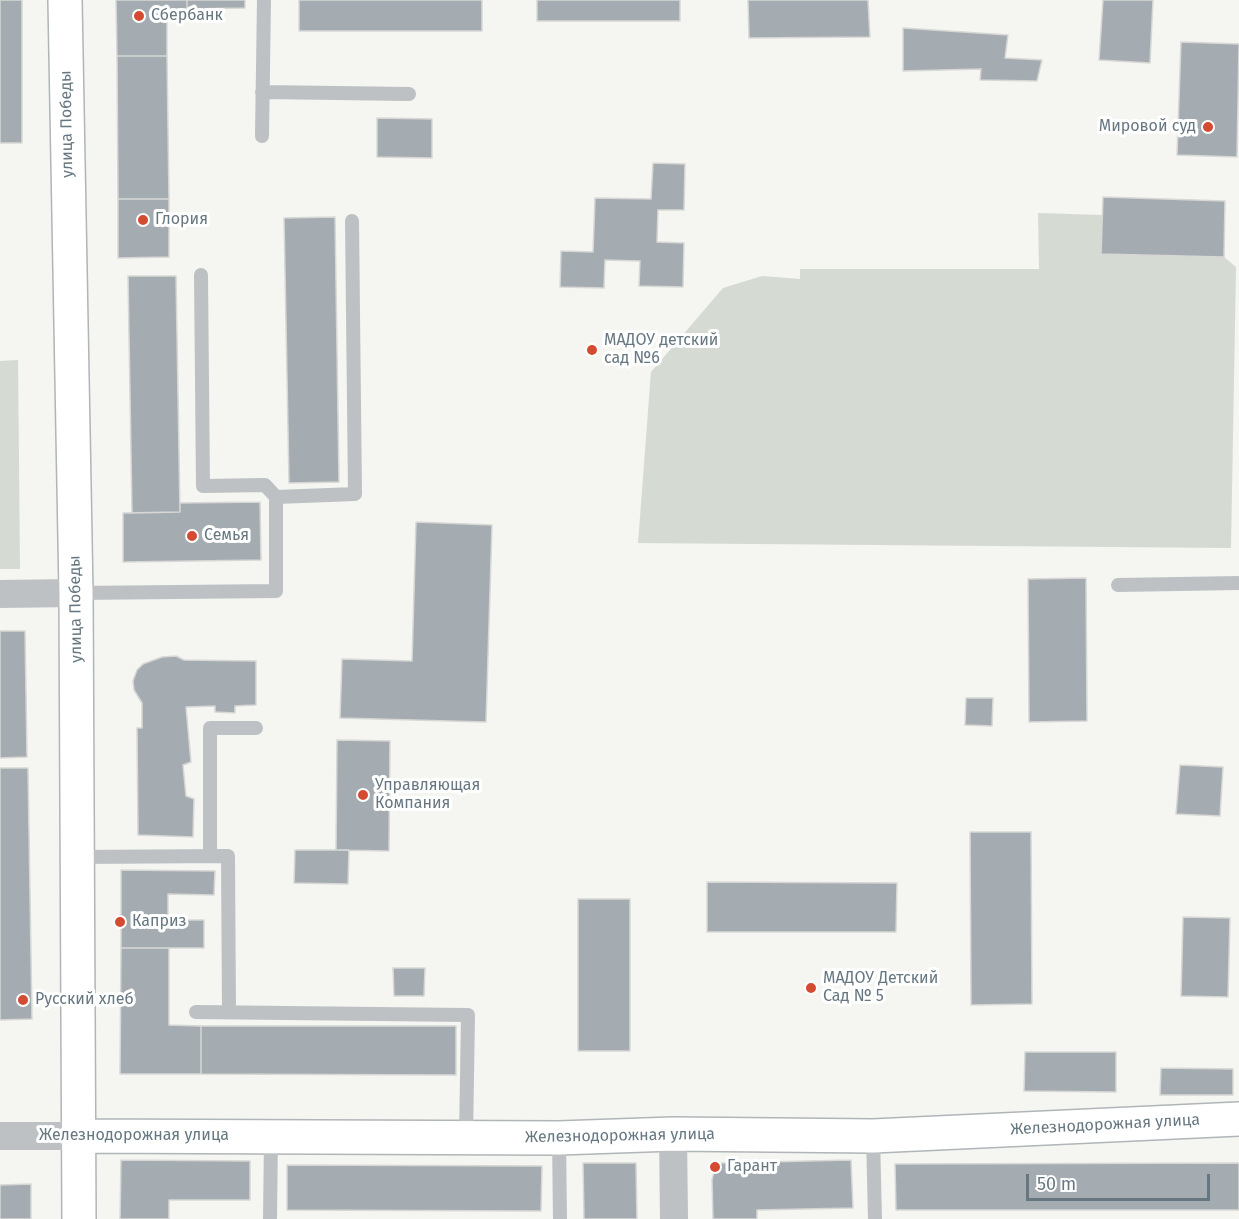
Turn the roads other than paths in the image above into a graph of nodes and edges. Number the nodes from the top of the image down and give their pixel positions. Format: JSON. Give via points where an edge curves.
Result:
{"nodes":[{"id":1,"x":65,"y":0,"type":"edge"},
{"id":2,"x":264,"y":0,"type":"edge"},
{"id":3,"x":262,"y":92,"type":"junction"},
{"id":4,"x":409,"y":94,"type":"dead end"},
{"id":5,"x":262,"y":136,"type":"dead end"},
{"id":6,"x":352,"y":220,"type":"dead end"},
{"id":7,"x":201,"y":275,"type":"dead end"},
{"id":8,"x":276,"y":497,"type":"junction"},
{"id":9,"x":1239,"y":583,"type":"edge"},
{"id":10,"x":1118,"y":585,"type":"dead end"},
{"id":11,"x":76,"y":593,"type":"junction"},
{"id":12,"x":0,"y":594,"type":"edge"},
{"id":13,"x":256,"y":728,"type":"dead end"},
{"id":14,"x":210,"y":856,"type":"junction"},
{"id":15,"x":78,"y":857,"type":"junction"},
{"id":16,"x":196,"y":1012,"type":"dead end"},
{"id":17,"x":229,"y":1012,"type":"junction"},
{"id":18,"x":1239,"y":1119,"type":"edge"},
{"id":19,"x":673,"y":1134,"type":"junction"},
{"id":20,"x":0,"y":1136,"type":"edge"},
{"id":21,"x":78,"y":1136,"type":"junction"},
{"id":22,"x":873,"y":1136,"type":"junction"},
{"id":23,"x":271,"y":1137,"type":"junction"},
{"id":24,"x":466,"y":1138,"type":"junction"},
{"id":25,"x":559,"y":1138,"type":"junction"},
{"id":26,"x":79,"y":1219,"type":"edge"},
{"id":27,"x":270,"y":1219,"type":"edge"},
{"id":28,"x":560,"y":1219,"type":"edge"},
{"id":29,"x":674,"y":1219,"type":"edge"},
{"id":30,"x":876,"y":1219,"type":"edge"}],
"edges":[{"from":1,"to":11,"type":"main road","name":"улица Победы"},
{"from":2,"to":3,"type":"lane"},
{"from":3,"to":4,"type":"lane"},
{"from":3,"to":5,"type":"lane"},
{"from":6,"to":8,"type":"lane","via":[[355,494]]},
{"from":7,"to":8,"type":"lane","via":[[203,486],[265,485]]},
{"from":8,"to":11,"type":"lane","via":[[276,591]]},
{"from":9,"to":10,"type":"lane"},
{"from":11,"to":12,"type":"street"},
{"from":11,"to":15,"type":"main road","name":"улица Победы"},
{"from":13,"to":14,"type":"lane","via":[[210,728]]},
{"from":14,"to":15,"type":"lane"},
{"from":14,"to":17,"type":"lane","via":[[228,856]]},
{"from":15,"to":21,"type":"main road","name":"улица Победы"},
{"from":16,"to":17,"type":"lane"},
{"from":17,"to":24,"type":"lane","via":[[468,1015]]},
{"from":18,"to":22,"type":"main road","name":"Железнодорожная улица"},
{"from":19,"to":22,"type":"main road","name":"Железнодорожная улица"},
{"from":19,"to":25,"type":"main road","name":"Железнодорожная улица"},
{"from":19,"to":29,"type":"street"},
{"from":20,"to":21,"type":"street","name":"Железнодорожная улица"},
{"from":21,"to":23,"type":"main road","name":"Железнодорожная улица"},
{"from":21,"to":26,"type":"main road","name":"улица Победы"},
{"from":22,"to":30,"type":"lane"},
{"from":23,"to":24,"type":"main road","name":"Железнодорожная улица"},
{"from":23,"to":27,"type":"lane"},
{"from":24,"to":25,"type":"main road","name":"Железнодорожная улица"},
{"from":25,"to":28,"type":"lane"}]}
